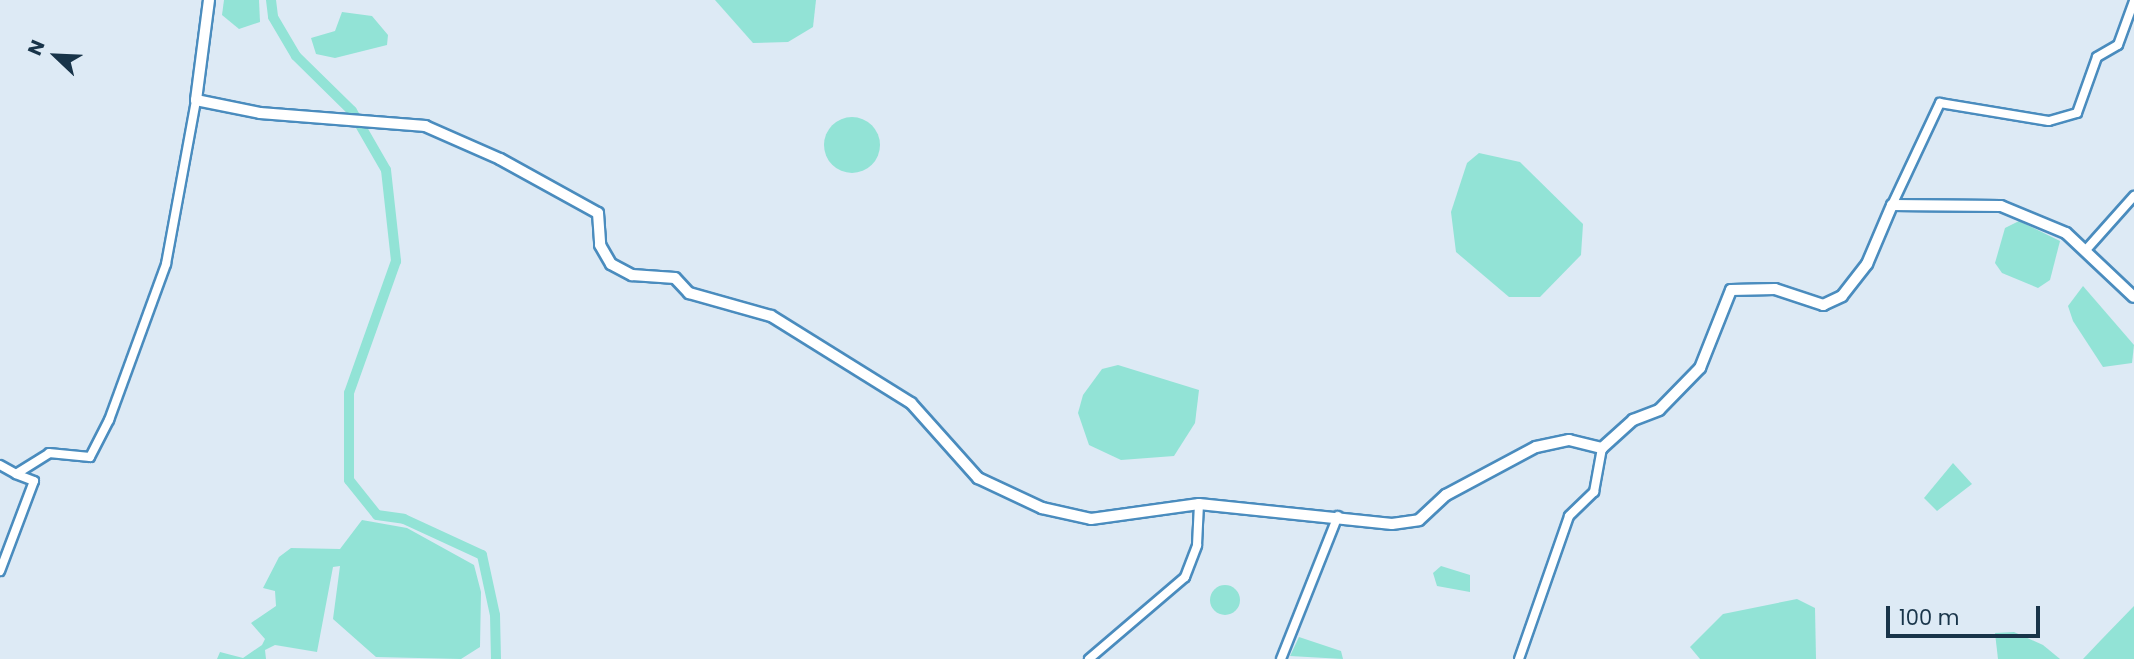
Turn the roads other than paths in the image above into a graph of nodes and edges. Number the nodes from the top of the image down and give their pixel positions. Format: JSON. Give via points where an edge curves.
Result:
{"nodes":[{"id":1,"x":209,"y":0,"type":"edge"},
{"id":2,"x":2134,"y":1,"type":"edge"},
{"id":3,"x":196,"y":100,"type":"junction"},
{"id":4,"x":2134,"y":196,"type":"edge"},
{"id":5,"x":1892,"y":205,"type":"junction"},
{"id":6,"x":2085,"y":251,"type":"junction"},
{"id":7,"x":2134,"y":297,"type":"edge"},
{"id":8,"x":1602,"y":448,"type":"junction"},
{"id":9,"x":0,"y":465,"type":"edge"},
{"id":10,"x":16,"y":474,"type":"junction"},
{"id":11,"x":1199,"y":504,"type":"junction"},
{"id":12,"x":1338,"y":516,"type":"junction"},
{"id":13,"x":0,"y":571,"type":"edge"},
{"id":14,"x":1090,"y":659,"type":"edge"},
{"id":15,"x":1281,"y":659,"type":"edge"},
{"id":16,"x":1519,"y":659,"type":"edge"}],
"edges":[{"from":1,"to":3,"type":"street"},
{"from":2,"to":5,"type":"street","via":[[2118,44],[2097,57],[2077,113],[2049,121],[1940,103]]},
{"from":3,"to":10,"type":"street","via":[[166,264],[109,420],[90,457],[49,453]]},
{"from":3,"to":11,"type":"street","via":[[260,113],[425,126],[598,213],[600,245],[611,264],[632,275],[674,278],[689,293],[771,316],[911,403],[978,478],[1042,508],[1091,519]]},
{"from":4,"to":6,"type":"street"},
{"from":5,"to":6,"type":"street","via":[[2001,206],[2066,233]]},
{"from":5,"to":8,"type":"street","via":[[1867,264],[1834,302],[1823,305],[1775,289],[1731,290],[1700,368],[1682,391]]},
{"from":6,"to":7,"type":"street"},
{"from":8,"to":12,"type":"street","via":[[1569,440],[1536,447],[1446,495],[1419,520],[1392,524]]},
{"from":8,"to":16,"type":"street","via":[[1594,492],[1569,516]]},
{"from":9,"to":10,"type":"street"},
{"from":10,"to":13,"type":"street","via":[[34,481]]},
{"from":11,"to":12,"type":"street"},
{"from":11,"to":14,"type":"street","via":[[1196,545],[1185,578]]},
{"from":12,"to":15,"type":"street"}]}
